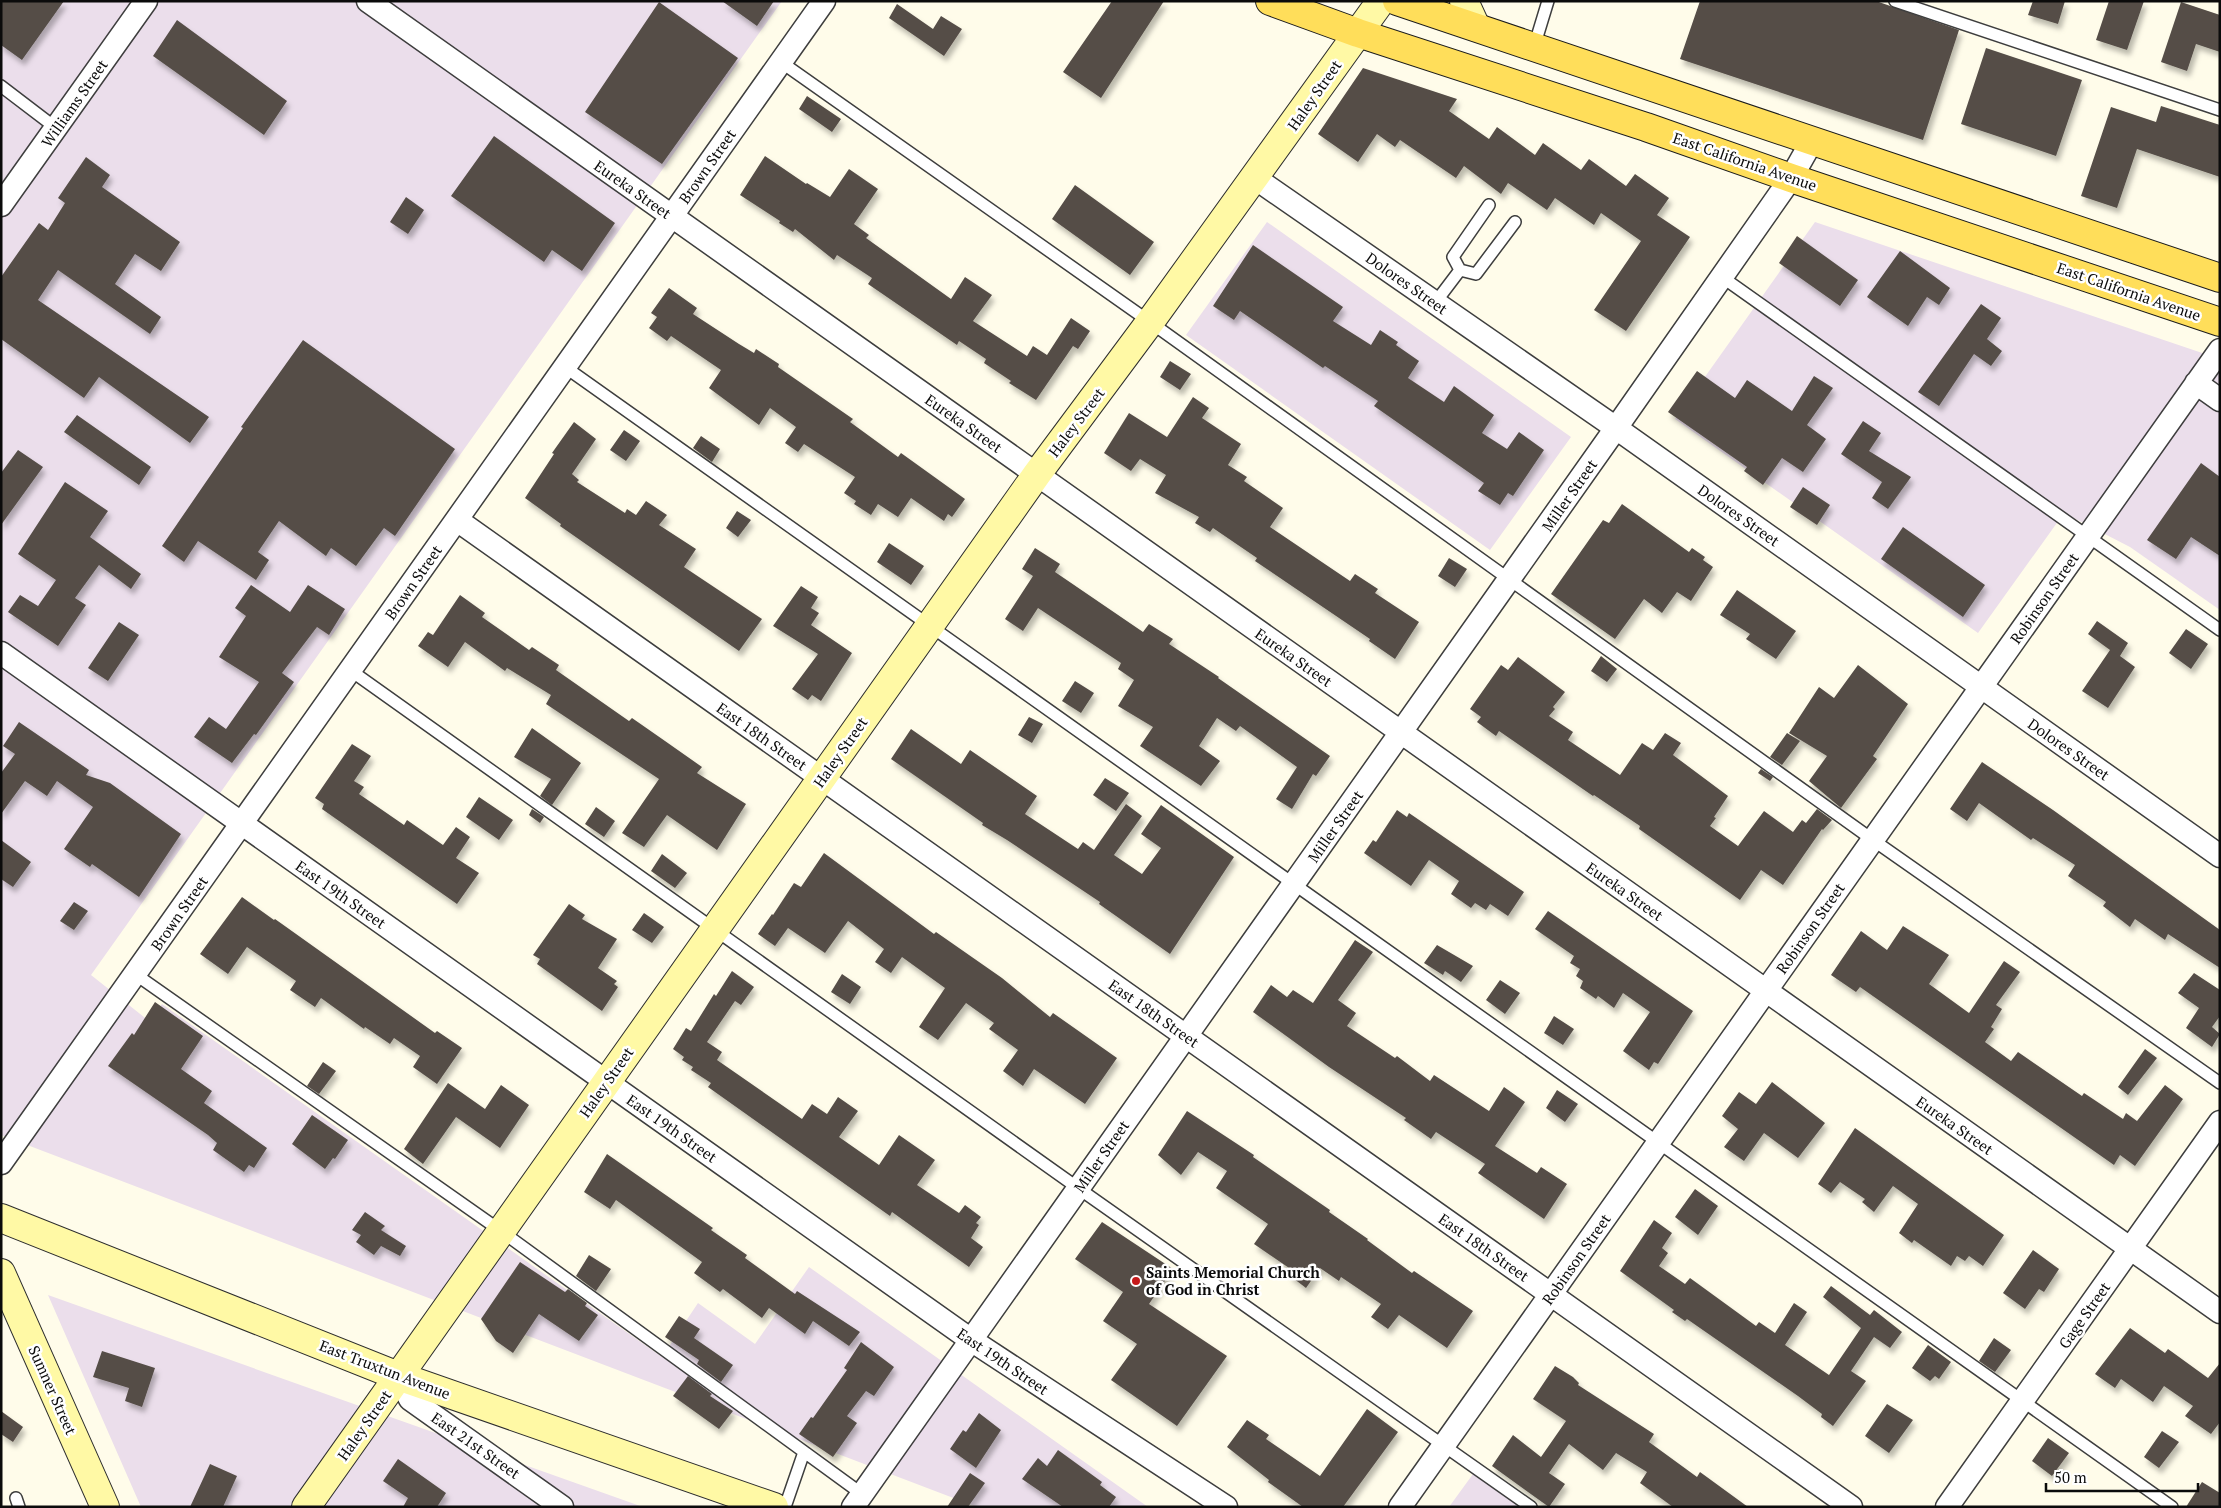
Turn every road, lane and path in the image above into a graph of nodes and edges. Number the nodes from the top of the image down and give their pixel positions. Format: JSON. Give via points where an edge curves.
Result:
{"nodes":[{"id":1,"x":146,"y":1,"type":"edge"},
{"id":2,"x":368,"y":1,"type":"edge"},
{"id":3,"x":824,"y":1,"type":"edge"},
{"id":4,"x":1270,"y":1,"type":"edge"},
{"id":5,"x":1381,"y":1,"type":"edge"},
{"id":6,"x":1397,"y":1,"type":"edge"},
{"id":7,"x":1464,"y":1,"type":"edge"},
{"id":8,"x":1548,"y":1,"type":"edge"},
{"id":9,"x":1895,"y":1,"type":"edge"},
{"id":10,"x":1476,"y":27,"type":"junction"},
{"id":11,"x":1358,"y":33,"type":"junction"},
{"id":12,"x":1534,"y":47,"type":"junction"},
{"id":13,"x":781,"y":62,"type":"junction"},
{"id":14,"x":1,"y":86,"type":"edge"},
{"id":15,"x":2220,"y":110,"type":"edge"},
{"id":16,"x":56,"y":128,"type":"junction"},
{"id":17,"x":1812,"y":141,"type":"junction"},
{"id":18,"x":1255,"y":178,"type":"junction"},
{"id":19,"x":1791,"y":178,"type":"junction"},
{"id":20,"x":1,"y":205,"type":"edge"},
{"id":21,"x":1490,"y":205,"type":"dead end"},
{"id":22,"x":672,"y":216,"type":"junction"},
{"id":23,"x":1515,"y":222,"type":"dead end"},
{"id":24,"x":1460,"y":270,"type":"junction"},
{"id":25,"x":1722,"y":277,"type":"junction"},
{"id":26,"x":2220,"y":278,"type":"edge"},
{"id":27,"x":1435,"y":303,"type":"junction"},
{"id":28,"x":1150,"y":322,"type":"junction"},
{"id":29,"x":2220,"y":322,"type":"edge"},
{"id":30,"x":2220,"y":350,"type":"edge"},
{"id":31,"x":565,"y":367,"type":"junction"},
{"id":32,"x":2196,"y":383,"type":"junction"},
{"id":33,"x":2220,"y":400,"type":"edge"},
{"id":34,"x":1616,"y":428,"type":"junction"},
{"id":35,"x":1036,"y":474,"type":"junction"},
{"id":36,"x":457,"y":520,"type":"junction"},
{"id":37,"x":2088,"y":536,"type":"junction"},
{"id":38,"x":1510,"y":578,"type":"junction"},
{"id":39,"x":929,"y":626,"type":"junction"},
{"id":40,"x":2220,"y":630,"type":"edge"},
{"id":41,"x":1,"y":653,"type":"edge"},
{"id":42,"x":350,"y":670,"type":"junction"},
{"id":43,"x":1981,"y":687,"type":"junction"},
{"id":44,"x":1401,"y":732,"type":"junction"},
{"id":45,"x":822,"y":778,"type":"junction"},
{"id":46,"x":242,"y":824,"type":"junction"},
{"id":47,"x":1872,"y":840,"type":"junction"},
{"id":48,"x":2220,"y":856,"type":"edge"},
{"id":49,"x":1294,"y":884,"type":"junction"},
{"id":50,"x":714,"y":929,"type":"junction"},
{"id":51,"x":135,"y":974,"type":"junction"},
{"id":52,"x":1766,"y":990,"type":"junction"},
{"id":53,"x":1186,"y":1036,"type":"junction"},
{"id":54,"x":606,"y":1082,"type":"junction"},
{"id":55,"x":2220,"y":1083,"type":"edge"},
{"id":56,"x":2220,"y":1122,"type":"edge"},
{"id":57,"x":1658,"y":1142,"type":"junction"},
{"id":58,"x":1,"y":1163,"type":"edge"},
{"id":59,"x":1078,"y":1188,"type":"junction"},
{"id":60,"x":1,"y":1218,"type":"edge"},
{"id":61,"x":501,"y":1231,"type":"junction"},
{"id":62,"x":2130,"y":1249,"type":"junction"},
{"id":63,"x":1,"y":1273,"type":"edge"},
{"id":64,"x":1550,"y":1294,"type":"junction"},
{"id":65,"x":2220,"y":1312,"type":"edge"},
{"id":66,"x":971,"y":1340,"type":"junction"},
{"id":67,"x":398,"y":1376,"type":"junction"},
{"id":68,"x":2022,"y":1401,"type":"junction"},
{"id":69,"x":1444,"y":1444,"type":"junction"},
{"id":70,"x":804,"y":1452,"type":"junction"},
{"id":71,"x":857,"y":1500,"type":"edge"},
{"id":72,"x":105,"y":1507,"type":"edge"},
{"id":73,"x":306,"y":1507,"type":"edge"},
{"id":74,"x":562,"y":1507,"type":"edge"},
{"id":75,"x":774,"y":1507,"type":"edge"},
{"id":76,"x":785,"y":1507,"type":"edge"},
{"id":77,"x":1226,"y":1507,"type":"edge"},
{"id":78,"x":1400,"y":1507,"type":"edge"},
{"id":79,"x":1531,"y":1507,"type":"edge"},
{"id":80,"x":1851,"y":1507,"type":"edge"},
{"id":81,"x":1948,"y":1507,"type":"edge"},
{"id":82,"x":2172,"y":1507,"type":"edge"}],
"edges":[{"from":1,"to":16,"type":"street","name":"Williams Street"},
{"from":2,"to":22,"type":"street","name":"Eureka Street"},
{"from":3,"to":13,"type":"street","name":"Brown Street"},
{"from":4,"to":11,"type":"main road","name":"East California Avenue"},
{"from":5,"to":11,"type":"street","name":"Haley Street"},
{"from":6,"to":10,"type":"main road"},
{"from":7,"to":10,"type":"street"},
{"from":8,"to":12,"type":"lane"},
{"from":9,"to":15,"type":"lane"},
{"from":10,"to":12,"type":"main road"},
{"from":11,"to":18,"type":"street","name":"Haley Street"},
{"from":11,"to":19,"type":"main road","name":"East California Avenue"},
{"from":12,"to":17,"type":"main road"},
{"from":13,"to":22,"type":"street","name":"Brown Street"},
{"from":13,"to":28,"type":"lane"},
{"from":14,"to":16,"type":"lane"},
{"from":16,"to":20,"type":"street","name":"Williams Street"},
{"from":17,"to":19,"type":"street","name":"Miller Street"},
{"from":17,"to":26,"type":"main road"},
{"from":18,"to":27,"type":"street","name":"Dolores Street"},
{"from":18,"to":28,"type":"street","name":"Haley Street"},
{"from":19,"to":25,"type":"street","name":"Miller Street"},
{"from":19,"to":29,"type":"main road","name":"East California Avenue"},
{"from":21,"to":24,"type":"lane","via":[[1453,258]]},
{"from":22,"to":31,"type":"street","name":"Brown Street"},
{"from":22,"to":35,"type":"street","name":"Eureka Street"},
{"from":23,"to":24,"type":"lane","via":[[1476,274]]},
{"from":24,"to":27,"type":"lane"},
{"from":25,"to":34,"type":"street","name":"Miller Street"},
{"from":25,"to":37,"type":"lane"},
{"from":27,"to":34,"type":"street","name":"Dolores Street"},
{"from":28,"to":35,"type":"street","name":"Haley Street"},
{"from":28,"to":38,"type":"lane"},
{"from":30,"to":32,"type":"street","name":"Robinson Street"},
{"from":31,"to":36,"type":"street","name":"Brown Street"},
{"from":31,"to":39,"type":"lane"},
{"from":32,"to":33,"type":"street"},
{"from":32,"to":37,"type":"street","name":"Robinson Street"},
{"from":34,"to":38,"type":"street","name":"Miller Street"},
{"from":34,"to":43,"type":"street","name":"Dolores Street"},
{"from":35,"to":39,"type":"street","name":"Haley Street"},
{"from":35,"to":44,"type":"street","name":"Eureka Street"},
{"from":36,"to":42,"type":"street","name":"Brown Street"},
{"from":36,"to":45,"type":"street","name":"East 18th Street"},
{"from":37,"to":40,"type":"lane"},
{"from":37,"to":43,"type":"street","name":"Robinson Street"},
{"from":38,"to":44,"type":"street","name":"Miller Street"},
{"from":38,"to":47,"type":"lane"},
{"from":39,"to":45,"type":"street","name":"Haley Street"},
{"from":39,"to":49,"type":"lane"},
{"from":41,"to":46,"type":"street","name":"East 19th Street"},
{"from":42,"to":46,"type":"street","name":"Brown Street"},
{"from":42,"to":50,"type":"lane"},
{"from":43,"to":47,"type":"street","name":"Robinson Street"},
{"from":43,"to":48,"type":"street","name":"Dolores Street"},
{"from":44,"to":49,"type":"street","name":"Miller Street"},
{"from":44,"to":52,"type":"street","name":"Eureka Street"},
{"from":45,"to":50,"type":"street","name":"Haley Street"},
{"from":45,"to":53,"type":"street","name":"East 18th Street"},
{"from":46,"to":51,"type":"street","name":"Brown Street"},
{"from":46,"to":54,"type":"street","name":"East 19th Street"},
{"from":47,"to":52,"type":"street","name":"Robinson Street"},
{"from":47,"to":55,"type":"lane"},
{"from":49,"to":53,"type":"street","name":"Miller Street"},
{"from":49,"to":57,"type":"lane"},
{"from":50,"to":54,"type":"street","name":"Haley Street"},
{"from":50,"to":59,"type":"lane"},
{"from":51,"to":58,"type":"street","name":"Brown Street"},
{"from":51,"to":61,"type":"lane"},
{"from":52,"to":57,"type":"street","name":"Robinson Street"},
{"from":52,"to":62,"type":"street","name":"Eureka Street"},
{"from":53,"to":59,"type":"street","name":"Miller Street"},
{"from":53,"to":64,"type":"street","name":"East 18th Street"},
{"from":54,"to":61,"type":"street","name":"Haley Street"},
{"from":54,"to":66,"type":"street","name":"East 19th Street"},
{"from":56,"to":62,"type":"street","name":"Gage Street"},
{"from":57,"to":64,"type":"street","name":"Robinson Street"},
{"from":57,"to":68,"type":"lane"},
{"from":59,"to":66,"type":"street","name":"Miller Street"},
{"from":59,"to":69,"type":"lane"},
{"from":60,"to":67,"type":"street","name":"East Truxtun Avenue"},
{"from":61,"to":67,"type":"street","name":"Haley Street"},
{"from":61,"to":70,"type":"lane"},
{"from":62,"to":65,"type":"street","name":"Eureka Street"},
{"from":62,"to":68,"type":"street","name":"Gage Street"},
{"from":63,"to":72,"type":"street","name":"Sumner Street"},
{"from":64,"to":69,"type":"street","name":"Robinson Street"},
{"from":64,"to":80,"type":"street","name":"East 18th Street"},
{"from":66,"to":71,"type":"street","name":"Miller Street"},
{"from":66,"to":77,"type":"street","name":"East 19th Street"},
{"from":67,"to":73,"type":"street","name":"Haley Street"},
{"from":67,"to":74,"type":"street","name":"East 21st Street","via":[[410,1399]]},
{"from":67,"to":75,"type":"street","name":"East Truxtun Avenue"},
{"from":68,"to":81,"type":"street","name":"Gage Street"},
{"from":68,"to":82,"type":"lane"},
{"from":69,"to":78,"type":"street","name":"Robinson Street"},
{"from":69,"to":79,"type":"lane"},
{"from":70,"to":71,"type":"lane"},
{"from":70,"to":76,"type":"lane"}]}
